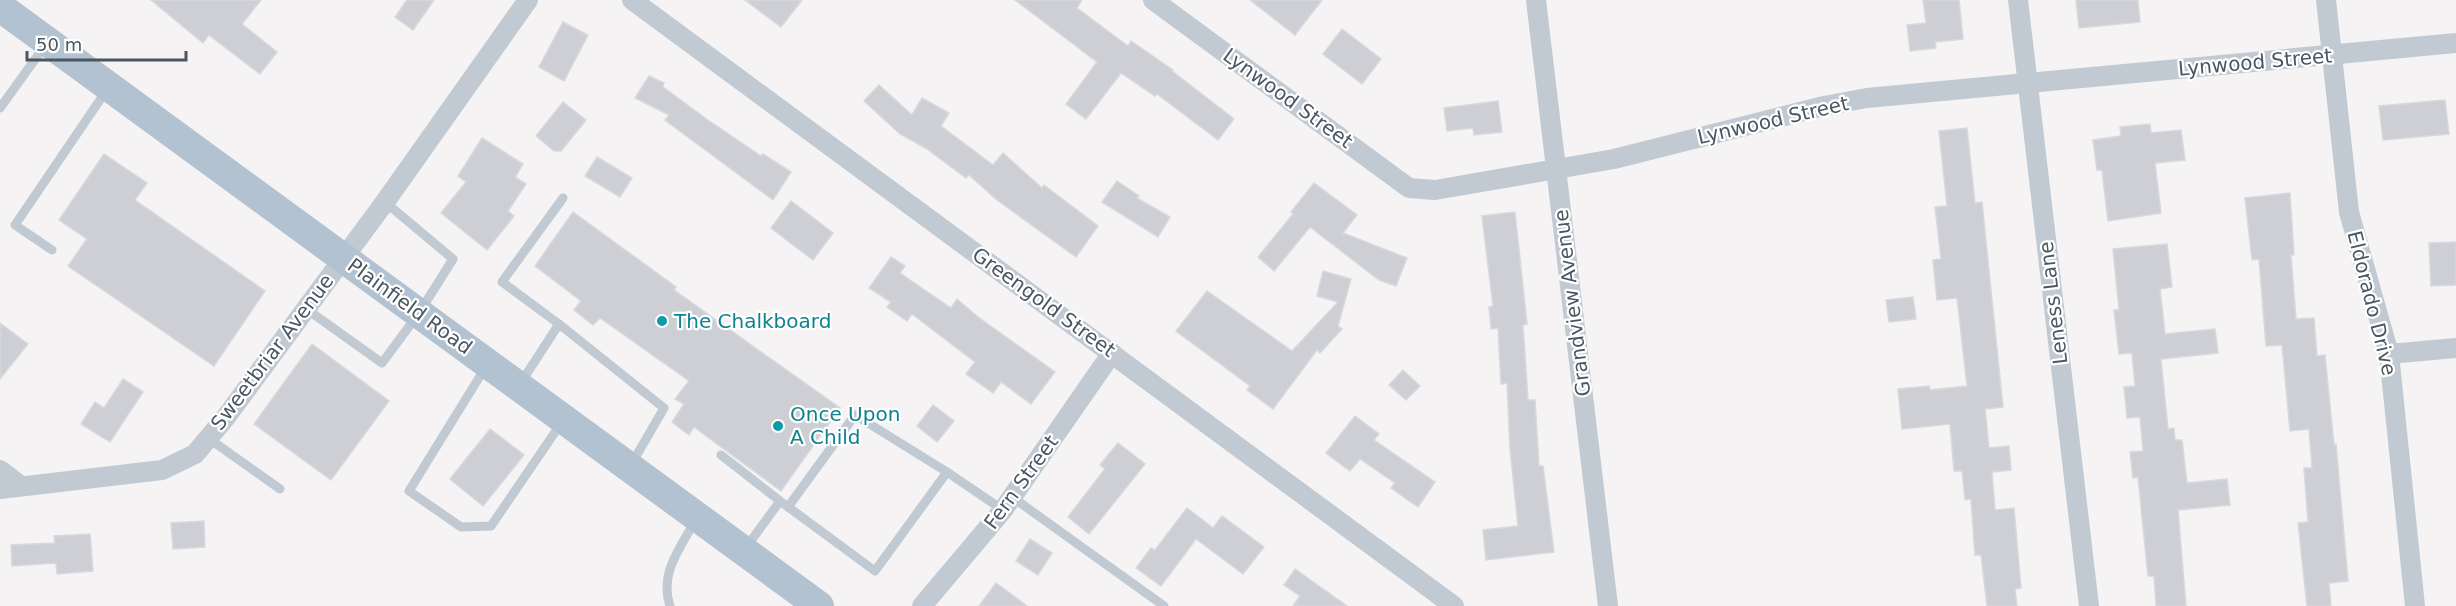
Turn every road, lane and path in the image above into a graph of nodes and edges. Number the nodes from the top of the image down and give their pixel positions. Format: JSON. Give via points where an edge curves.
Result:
{"nodes":[{"id":1,"x":528,"y":0,"type":"edge"},
{"id":2,"x":632,"y":0,"type":"edge"},
{"id":3,"x":1153,"y":0,"type":"edge"},
{"id":4,"x":1536,"y":0,"type":"edge"},
{"id":5,"x":2018,"y":0,"type":"edge"},
{"id":6,"x":2326,"y":0,"type":"edge"},
{"id":7,"x":0,"y":7,"type":"edge"},
{"id":8,"x":47,"y":41,"type":"junction"},
{"id":9,"x":2456,"y":42,"type":"edge"},
{"id":10,"x":2331,"y":55,"type":"junction"},
{"id":11,"x":2028,"y":84,"type":"junction"},
{"id":12,"x":110,"y":87,"type":"junction"},
{"id":13,"x":0,"y":108,"type":"edge"},
{"id":14,"x":1556,"y":168,"type":"junction"},
{"id":15,"x":563,"y":198,"type":"dead end"},
{"id":16,"x":385,"y":202,"type":"junction"},
{"id":17,"x":52,"y":250,"type":"dead end"},
{"id":18,"x":343,"y":257,"type":"junction"},
{"id":19,"x":305,"y":308,"type":"junction"},
{"id":20,"x":419,"y":313,"type":"junction"},
{"id":21,"x":559,"y":324,"type":"junction"},
{"id":22,"x":2456,"y":348,"type":"edge"},
{"id":23,"x":1113,"y":352,"type":"junction"},
{"id":24,"x":2389,"y":354,"type":"junction"},
{"id":25,"x":488,"y":363,"type":"junction"},
{"id":26,"x":519,"y":386,"type":"junction"},
{"id":27,"x":564,"y":419,"type":"junction"},
{"id":28,"x":208,"y":438,"type":"junction"},
{"id":29,"x":721,"y":455,"type":"dead end"},
{"id":30,"x":629,"y":467,"type":"junction"},
{"id":31,"x":0,"y":470,"type":"edge"},
{"id":32,"x":947,"y":472,"type":"junction"},
{"id":33,"x":21,"y":486,"type":"junction"},
{"id":34,"x":0,"y":489,"type":"edge"},
{"id":35,"x":280,"y":489,"type":"dead end"},
{"id":36,"x":1007,"y":503,"type":"junction"},
{"id":37,"x":784,"y":504,"type":"junction"},
{"id":38,"x":697,"y":517,"type":"junction"},
{"id":39,"x":744,"y":551,"type":"junction"},
{"id":40,"x":670,"y":606,"type":"edge"},
{"id":41,"x":819,"y":606,"type":"edge"},
{"id":42,"x":922,"y":606,"type":"edge"},
{"id":43,"x":1164,"y":606,"type":"edge"},
{"id":44,"x":1454,"y":606,"type":"edge"},
{"id":45,"x":1604,"y":606,"type":"edge"},
{"id":46,"x":2089,"y":606,"type":"edge"},
{"id":47,"x":2415,"y":606,"type":"edge"}],
"edges":[{"from":1,"to":16,"type":"street","name":"Sweetbriar Avenue"},
{"from":2,"to":23,"type":"street","name":"Greengold Street"},
{"from":3,"to":14,"type":"street","name":"Lynwood Street","via":[[1409,188],[1435,190]]},
{"from":4,"to":14,"type":"street","name":"Grandview Avenue"},
{"from":5,"to":11,"type":"street","name":"Leness Lane"},
{"from":6,"to":10,"type":"street","name":"Eldorado Drive"},
{"from":7,"to":8,"type":"main road","name":"Plainfield Road"},
{"from":8,"to":12,"type":"main road","name":"Plainfield Road"},
{"from":8,"to":13,"type":"lane"},
{"from":9,"to":10,"type":"street","name":"Lynwood Street"},
{"from":10,"to":11,"type":"street","name":"Lynwood Street"},
{"from":10,"to":24,"type":"street","name":"Eldorado Drive","via":[[2349,212]]},
{"from":11,"to":14,"type":"street","name":"Lynwood Street","via":[[1867,98],[1614,159]]},
{"from":11,"to":46,"type":"street","name":"Leness Lane"},
{"from":12,"to":17,"type":"lane","via":[[15,225]]},
{"from":12,"to":18,"type":"main road","name":"Plainfield Road"},
{"from":14,"to":45,"type":"street","name":"Grandview Avenue"},
{"from":15,"to":21,"type":"lane","via":[[502,282]]},
{"from":16,"to":18,"type":"street","name":"Sweetbriar Avenue"},
{"from":16,"to":20,"type":"lane","via":[[453,259]]},
{"from":18,"to":19,"type":"street","name":"Sweetbriar Avenue"},
{"from":18,"to":20,"type":"main road","name":"Plainfield Road"},
{"from":19,"to":20,"type":"lane","via":[[382,363]]},
{"from":19,"to":28,"type":"street","name":"Sweetbriar Avenue"},
{"from":20,"to":25,"type":"main road","name":"Plainfield Road"},
{"from":21,"to":26,"type":"lane"},
{"from":21,"to":30,"type":"lane","via":[[664,408]]},
{"from":22,"to":24,"type":"street"},
{"from":23,"to":36,"type":"street","name":"Fern Street"},
{"from":23,"to":44,"type":"street","name":"Greengold Street"},
{"from":24,"to":47,"type":"street","name":"Eldorado Drive"},
{"from":25,"to":26,"type":"main road","name":"Plainfield Road"},
{"from":25,"to":27,"type":"lane","via":[[409,490],[461,527],[490,526]]},
{"from":26,"to":27,"type":"main road","name":"Plainfield Road"},
{"from":27,"to":30,"type":"main road","name":"Plainfield Road"},
{"from":28,"to":33,"type":"street","name":"Sweetbriar Avenue","via":[[195,454],[162,470]]},
{"from":28,"to":35,"type":"lane"},
{"from":29,"to":37,"type":"lane"},
{"from":30,"to":38,"type":"main road","name":"Plainfield Road"},
{"from":31,"to":33,"type":"street"},
{"from":32,"to":36,"type":"lane"},
{"from":32,"to":37,"type":"lane","via":[[855,415]]},
{"from":32,"to":37,"type":"lane","via":[[875,571]]},
{"from":33,"to":34,"type":"street","name":"Sweetbriar Avenue"},
{"from":36,"to":42,"type":"street","name":"Fern Street"},
{"from":36,"to":43,"type":"lane"},
{"from":37,"to":39,"type":"lane"},
{"from":38,"to":39,"type":"main road","name":"Plainfield Road"},
{"from":38,"to":40,"type":"lane","via":[[669,568],[666,594]]},
{"from":39,"to":41,"type":"main road","name":"Plainfield Road"}]}
